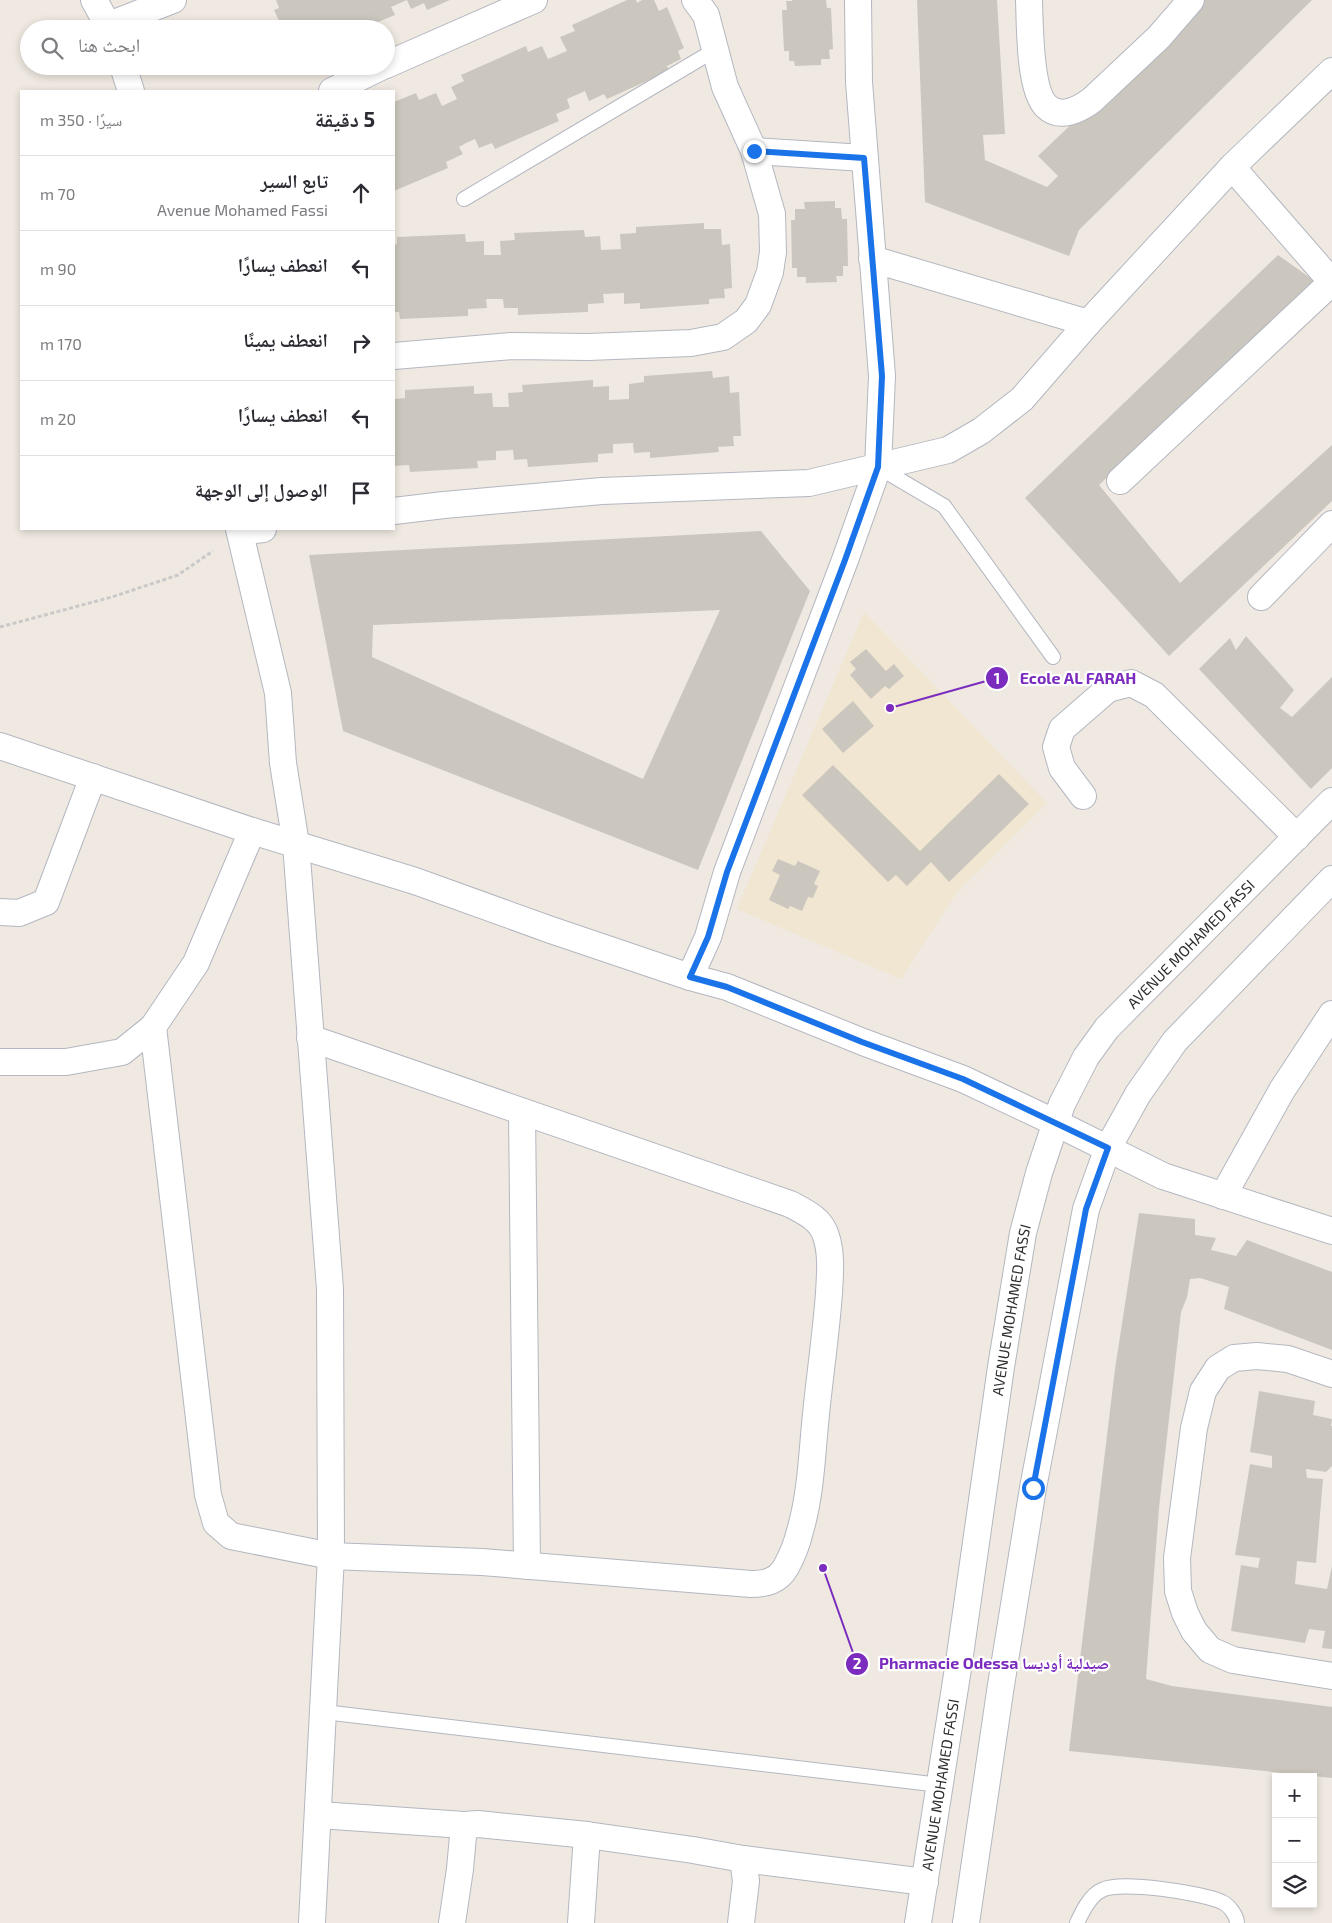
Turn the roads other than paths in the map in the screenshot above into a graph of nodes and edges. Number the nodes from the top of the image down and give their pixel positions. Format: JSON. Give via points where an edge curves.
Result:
{"nodes":[{"id":1,"x":94,"y":0,"type":"edge"},
{"id":2,"x":173,"y":0,"type":"edge"},
{"id":3,"x":534,"y":0,"type":"edge"},
{"id":4,"x":695,"y":0,"type":"edge"},
{"id":5,"x":858,"y":0,"type":"edge"},
{"id":6,"x":1029,"y":0,"type":"edge"},
{"id":7,"x":1191,"y":0,"type":"edge"},
{"id":8,"x":105,"y":20,"type":"edge"},
{"id":9,"x":126,"y":20,"type":"edge"},
{"id":10,"x":715,"y":50,"type":"junction"},
{"id":11,"x":395,"y":62,"type":"edge"},
{"id":12,"x":1332,"y":71,"type":"edge"},
{"id":13,"x":126,"y":75,"type":"edge"},
{"id":14,"x":366,"y":75,"type":"edge"},
{"id":15,"x":131,"y":90,"type":"edge"},
{"id":16,"x":334,"y":90,"type":"edge"},
{"id":17,"x":754,"y":151,"type":"junction"},
{"id":18,"x":864,"y":158,"type":"junction"},
{"id":19,"x":1232,"y":168,"type":"junction"},
{"id":20,"x":464,"y":199,"type":"dead end"},
{"id":21,"x":872,"y":259,"type":"junction"},
{"id":22,"x":1332,"y":282,"type":"edge"},
{"id":23,"x":1088,"y":323,"type":"junction"},
{"id":24,"x":395,"y":356,"type":"edge"},
{"id":25,"x":878,"y":467,"type":"junction"},
{"id":26,"x":1120,"y":481,"type":"dead end"},
{"id":27,"x":395,"y":511,"type":"edge"},
{"id":28,"x":1332,"y":524,"type":"edge"},
{"id":29,"x":247,"y":530,"type":"edge"},
{"id":30,"x":1261,"y":597,"type":"dead end"},
{"id":31,"x":1053,"y":657,"type":"dead end"},
{"id":32,"x":0,"y":746,"type":"edge"},
{"id":33,"x":93,"y":777,"type":"junction"},
{"id":34,"x":1083,"y":796,"type":"dead end"},
{"id":35,"x":1332,"y":801,"type":"edge"},
{"id":36,"x":252,"y":830,"type":"junction"},
{"id":37,"x":1297,"y":837,"type":"junction"},
{"id":38,"x":296,"y":844,"type":"junction"},
{"id":39,"x":1332,"y":879,"type":"edge"},
{"id":40,"x":0,"y":912,"type":"edge"},
{"id":41,"x":690,"y":977,"type":"junction"},
{"id":42,"x":1332,"y":1014,"type":"edge"},
{"id":43,"x":153,"y":1027,"type":"junction"},
{"id":44,"x":310,"y":1038,"type":"junction"},
{"id":45,"x":0,"y":1062,"type":"edge"},
{"id":46,"x":522,"y":1112,"type":"junction"},
{"id":47,"x":1056,"y":1122,"type":"junction"},
{"id":48,"x":1108,"y":1148,"type":"junction"},
{"id":49,"x":1223,"y":1196,"type":"junction"},
{"id":50,"x":1332,"y":1231,"type":"edge"},
{"id":51,"x":1332,"y":1374,"type":"edge"},
{"id":52,"x":331,"y":1556,"type":"junction"},
{"id":53,"x":527,"y":1566,"type":"junction"},
{"id":54,"x":1332,"y":1676,"type":"edge"},
{"id":55,"x":324,"y":1712,"type":"junction"},
{"id":56,"x":940,"y":1785,"type":"junction"},
{"id":57,"x":319,"y":1815,"type":"junction"},
{"id":58,"x":464,"y":1825,"type":"junction"},
{"id":59,"x":587,"y":1835,"type":"junction"},
{"id":60,"x":743,"y":1859,"type":"junction"},
{"id":61,"x":924,"y":1882,"type":"junction"},
{"id":62,"x":312,"y":1923,"type":"edge"},
{"id":63,"x":452,"y":1923,"type":"edge"},
{"id":64,"x":581,"y":1923,"type":"edge"},
{"id":65,"x":741,"y":1923,"type":"edge"},
{"id":66,"x":918,"y":1923,"type":"edge"},
{"id":67,"x":966,"y":1923,"type":"edge"},
{"id":68,"x":1078,"y":1923,"type":"edge"},
{"id":69,"x":1237,"y":1923,"type":"edge"}],
"edges":[{"from":1,"to":8,"type":"street"},
{"from":2,"to":9,"type":"street"},
{"from":3,"to":11,"type":"street"},
{"from":4,"to":10,"type":"street","via":[[706,15]]},
{"from":5,"to":18,"type":"street"},
{"from":6,"to":7,"type":"street","via":[[1031,51],[1040,97],[1047,107],[1055,111],[1071,112],[1092,100],[1159,37]]},
{"from":10,"to":17,"type":"street","via":[[725,87]]},
{"from":10,"to":20,"type":"lane"},
{"from":12,"to":19,"type":"street"},
{"from":13,"to":15,"type":"street"},
{"from":14,"to":16,"type":"street"},
{"from":17,"to":18,"type":"street"},
{"from":17,"to":24,"type":"street","via":[[772,214],[770,272],[758,305],[746,321],[723,337],[692,343],[512,346]]},
{"from":18,"to":21,"type":"street"},
{"from":19,"to":22,"type":"street"},
{"from":19,"to":23,"type":"street"},
{"from":21,"to":23,"type":"street"},
{"from":21,"to":25,"type":"street","via":[[882,376]]},
{"from":22,"to":26,"type":"street"},
{"from":23,"to":25,"type":"street","via":[[1022,400],[981,431],[948,450]]},
{"from":25,"to":27,"type":"street","via":[[809,482],[602,491]]},
{"from":25,"to":31,"type":"lane","via":[[944,506]]},
{"from":25,"to":41,"type":"street","via":[[727,872],[708,937]]},
{"from":28,"to":30,"type":"street"},
{"from":29,"to":38,"type":"street","via":[[278,693]]},
{"from":32,"to":33,"type":"street"},
{"from":33,"to":36,"type":"street"},
{"from":33,"to":40,"type":"street","via":[[46,902],[19,913]]},
{"from":34,"to":37,"type":"street","via":[[1062,768],[1056,747],[1062,729],[1108,689],[1131,683],[1154,695]]},
{"from":35,"to":37,"type":"street","name":"AVENUE MOHAMED FASSI"},
{"from":36,"to":38,"type":"street"},
{"from":36,"to":43,"type":"street","via":[[196,963]]},
{"from":37,"to":47,"type":"street","name":"AVENUE MOHAMED FASSI","via":[[1107,1028],[1086,1056]]},
{"from":38,"to":41,"type":"street","via":[[416,881]]},
{"from":38,"to":44,"type":"street"},
{"from":39,"to":48,"type":"street","via":[[1175,1041],[1138,1094]]},
{"from":41,"to":47,"type":"street","via":[[727,987],[963,1079]]},
{"from":42,"to":49,"type":"street","via":[[1282,1090]]},
{"from":43,"to":45,"type":"street","via":[[122,1052],[66,1062]]},
{"from":43,"to":52,"type":"street","via":[[208,1495],[216,1523],[230,1536]]},
{"from":44,"to":46,"type":"street"},
{"from":44,"to":52,"type":"street","via":[[330,1288]]},
{"from":46,"to":53,"type":"street"},
{"from":46,"to":53,"type":"street","via":[[790,1204],[815,1219],[825,1234],[830,1270],[807,1496],[794,1551],[778,1577],[763,1584],[751,1584]]},
{"from":47,"to":48,"type":"street"},
{"from":47,"to":56,"type":"street","name":"AVENUE MOHAMED FASSI","via":[[1023,1233]]},
{"from":48,"to":49,"type":"street","via":[[1163,1176]]},
{"from":48,"to":67,"type":"street","via":[[1086,1209],[1033,1488]]},
{"from":49,"to":50,"type":"street"},
{"from":51,"to":54,"type":"street","via":[[1288,1359],[1257,1356],[1234,1358],[1218,1368],[1203,1391],[1194,1428],[1177,1558],[1178,1591],[1185,1614],[1210,1650],[1233,1660]]},
{"from":52,"to":53,"type":"street"},
{"from":52,"to":55,"type":"street"},
{"from":55,"to":56,"type":"lane"},
{"from":55,"to":57,"type":"street"},
{"from":56,"to":61,"type":"street","name":"AVENUE MOHAMED FASSI"},
{"from":57,"to":58,"type":"street"},
{"from":57,"to":62,"type":"street"},
{"from":58,"to":59,"type":"street"},
{"from":58,"to":63,"type":"street"},
{"from":59,"to":60,"type":"street"},
{"from":59,"to":64,"type":"street"},
{"from":60,"to":61,"type":"street"},
{"from":60,"to":65,"type":"street","via":[[746,1881]]},
{"from":61,"to":66,"type":"street","name":"AVENUE MOHAMED FASSI"},
{"from":68,"to":69,"type":"lane","via":[[1084,1908],[1102,1890],[1130,1885],[1198,1895],[1224,1903],[1237,1918]]}]}
